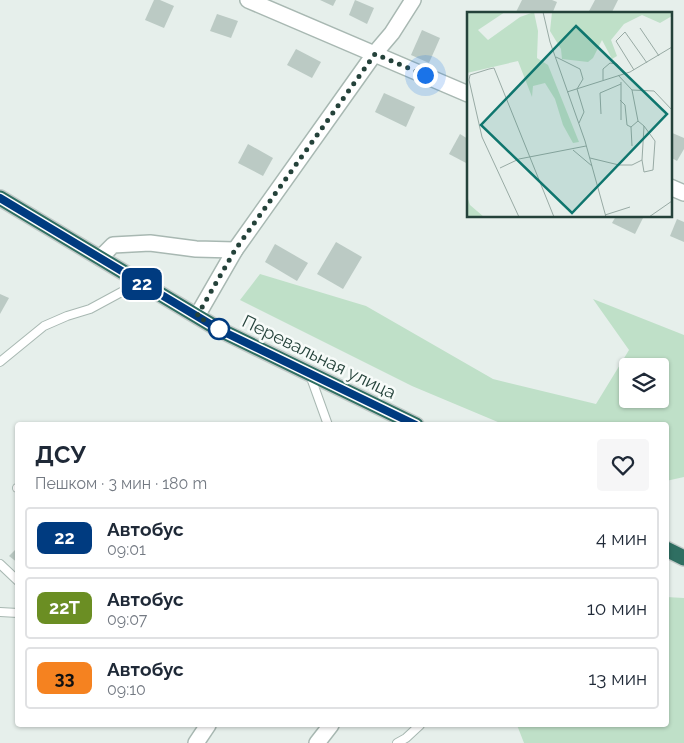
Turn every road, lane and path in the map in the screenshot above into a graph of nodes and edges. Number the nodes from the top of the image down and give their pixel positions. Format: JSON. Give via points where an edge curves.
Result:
{"nodes":[{"id":1,"x":248,"y":0,"type":"edge"},
{"id":2,"x":413,"y":0,"type":"edge"},
{"id":3,"x":375,"y":54,"type":"junction"},
{"id":4,"x":467,"y":94,"type":"edge"},
{"id":5,"x":672,"y":188,"type":"edge"},
{"id":6,"x":684,"y":193,"type":"edge"},
{"id":7,"x":0,"y":198,"type":"edge"},
{"id":8,"x":235,"y":250,"type":"junction"},
{"id":9,"x":100,"y":258,"type":"junction"},
{"id":10,"x":140,"y":282,"type":"junction"},
{"id":11,"x":197,"y":316,"type":"junction"},
{"id":12,"x":0,"y":362,"type":"edge"},
{"id":13,"x":309,"y":372,"type":"junction"},
{"id":14,"x":327,"y":422,"type":"edge"},
{"id":15,"x":410,"y":422,"type":"edge"},
{"id":16,"x":669,"y":550,"type":"edge"},
{"id":17,"x":684,"y":558,"type":"edge"},
{"id":18,"x":0,"y":564,"type":"edge"},
{"id":19,"x":15,"y":578,"type":"edge"},
{"id":20,"x":0,"y":612,"type":"edge"},
{"id":21,"x":15,"y":613,"type":"edge"},
{"id":22,"x":207,"y":727,"type":"edge"},
{"id":23,"x":330,"y":727,"type":"edge"},
{"id":24,"x":418,"y":727,"type":"edge"},
{"id":25,"x":321,"y":741,"type":"edge"},
{"id":26,"x":196,"y":743,"type":"edge"},
{"id":27,"x":397,"y":743,"type":"edge"}],
"edges":[{"from":1,"to":3,"type":"street"},
{"from":2,"to":3,"type":"street"},
{"from":3,"to":4,"type":"street"},
{"from":3,"to":8,"type":"street"},
{"from":5,"to":6,"type":"street"},
{"from":7,"to":9,"type":"highway","name":"Перевальная улица"},
{"from":8,"to":9,"type":"street","via":[[150,244],[112,245]]},
{"from":8,"to":11,"type":"street"},
{"from":9,"to":10,"type":"highway","name":"Перевальная улица"},
{"from":10,"to":11,"type":"highway","name":"Перевальная улица"},
{"from":10,"to":12,"type":"lane","via":[[90,309],[44,326]]},
{"from":11,"to":13,"type":"highway","name":"Перевальная улица"},
{"from":13,"to":14,"type":"lane"},
{"from":13,"to":15,"type":"highway","name":"Перевальная улица"},
{"from":16,"to":17,"type":"highway"},
{"from":18,"to":19,"type":"lane"},
{"from":20,"to":21,"type":"lane"},
{"from":22,"to":26,"type":"street"},
{"from":23,"to":25,"type":"street"},
{"from":24,"to":27,"type":"lane"}]}
